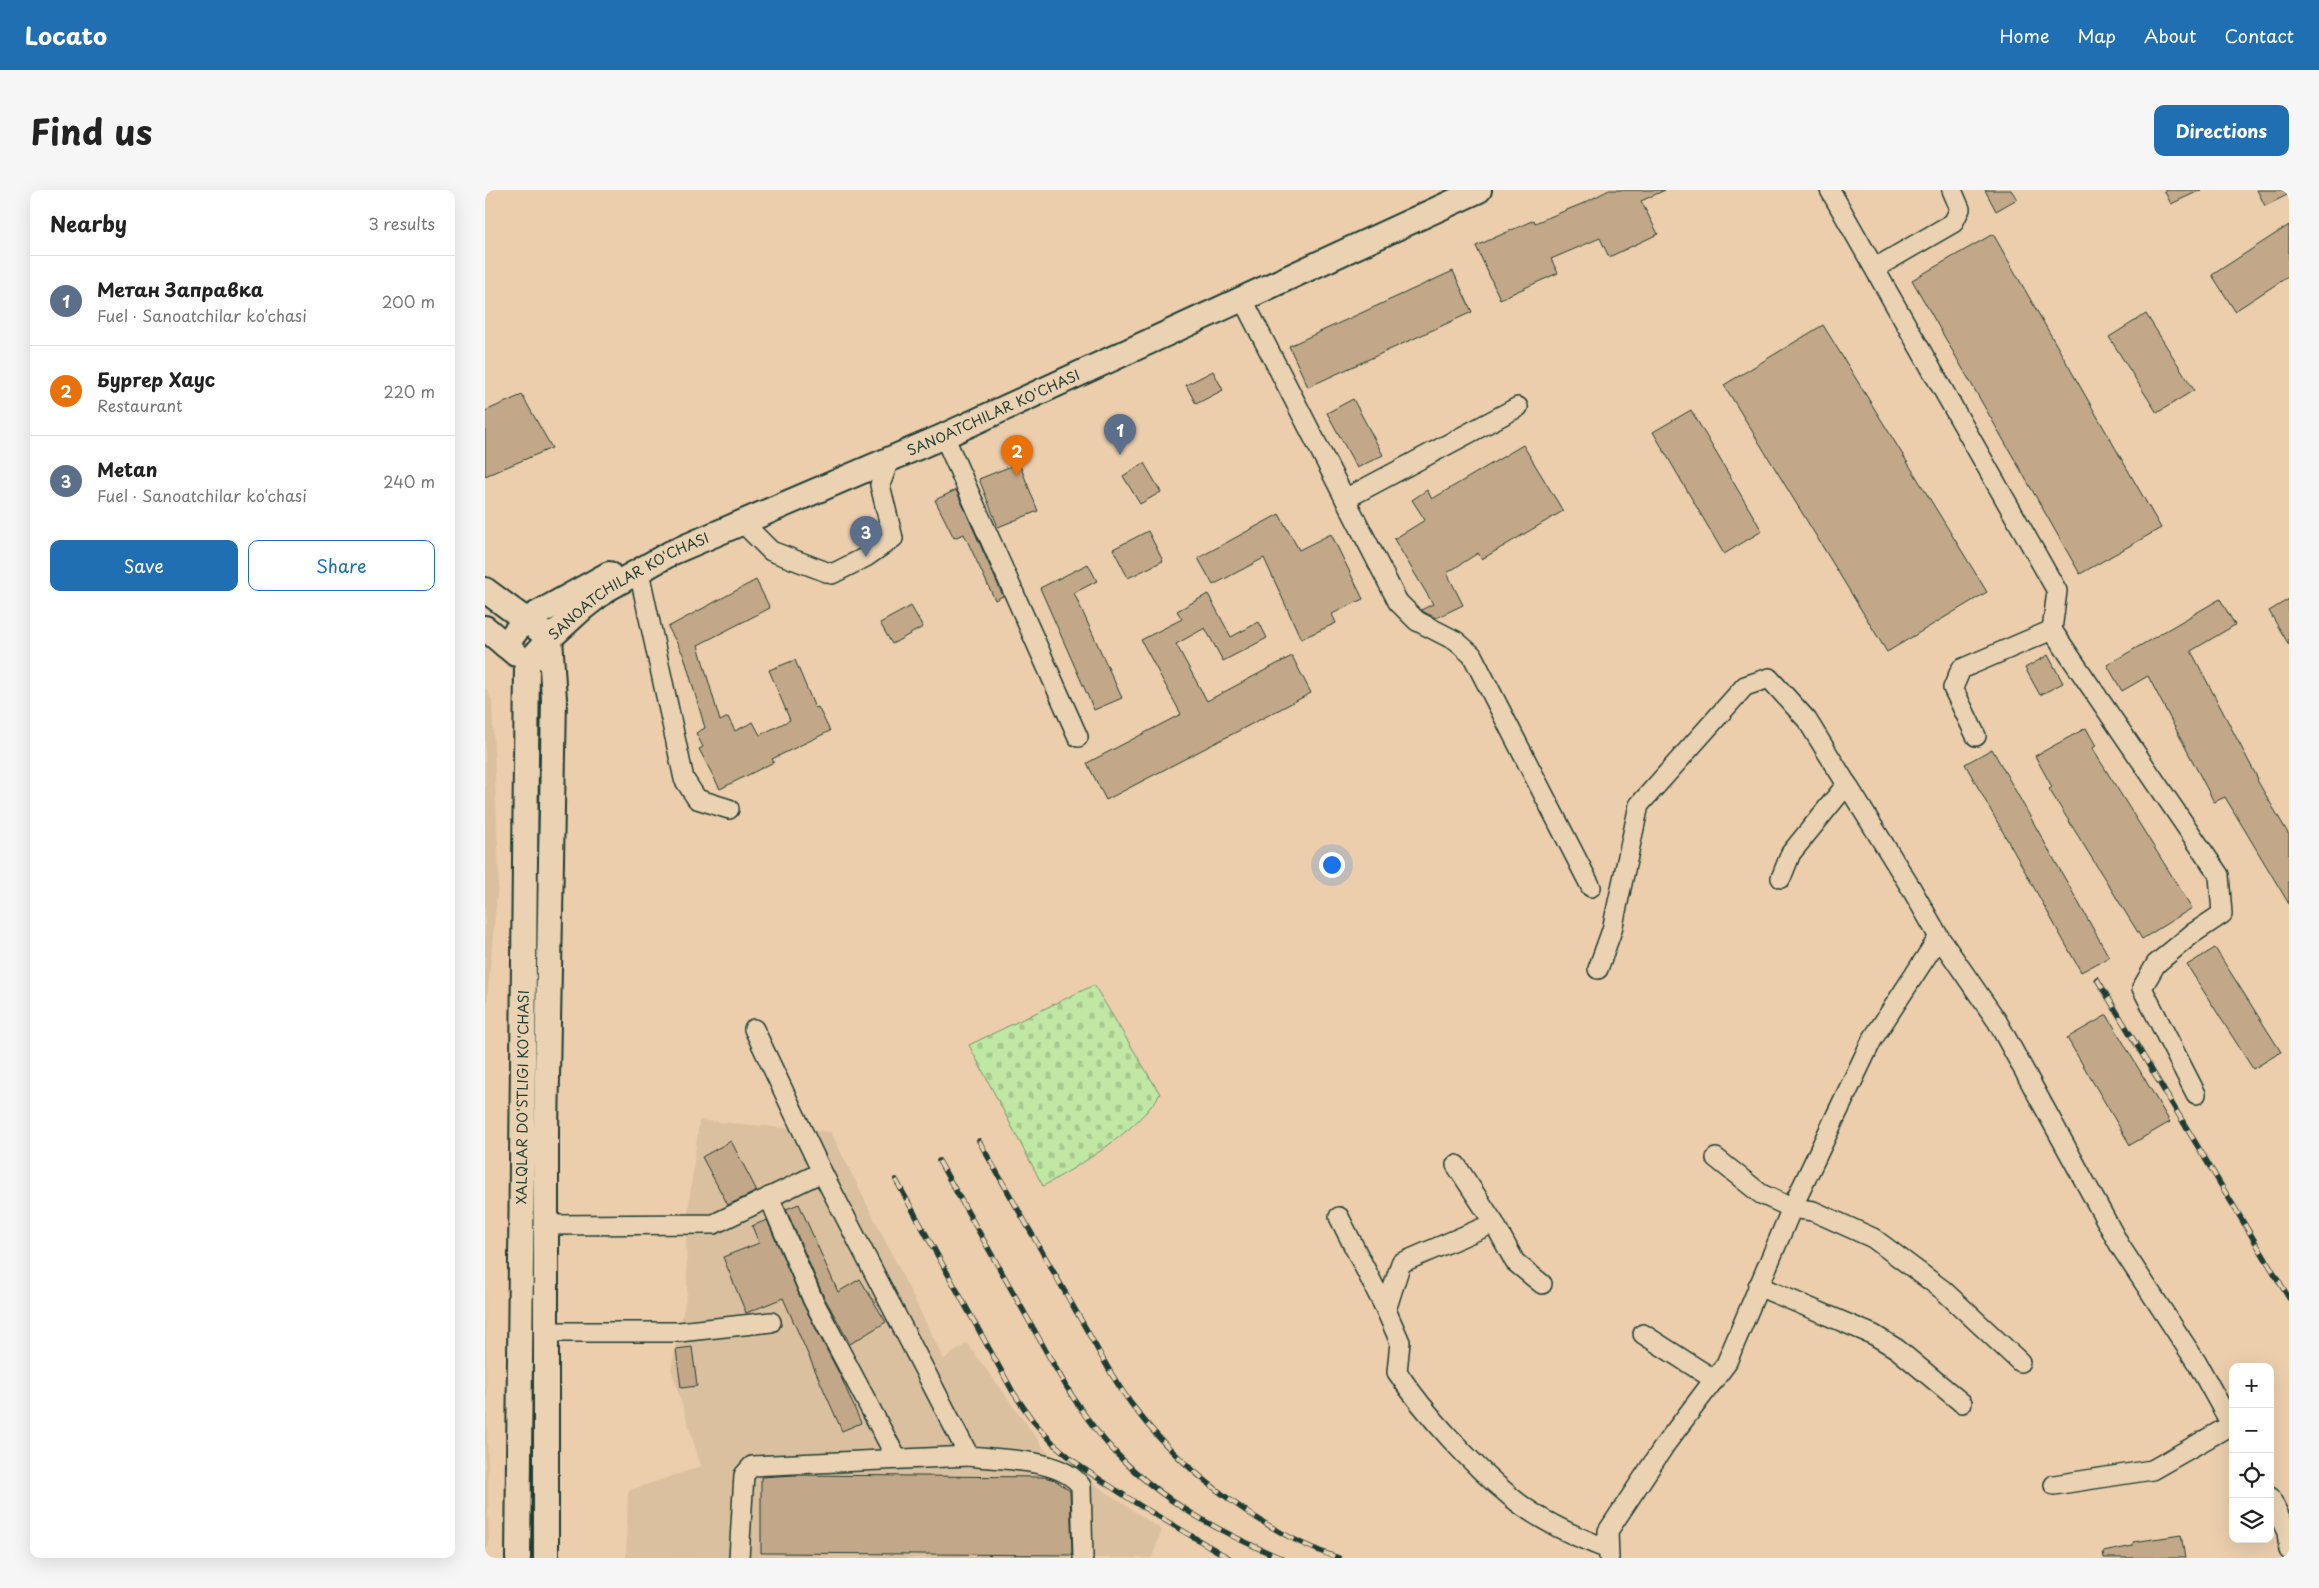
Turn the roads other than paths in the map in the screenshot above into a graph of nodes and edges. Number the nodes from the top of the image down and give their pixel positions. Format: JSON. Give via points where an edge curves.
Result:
{"nodes":[{"id":1,"x":1447,"y":190,"type":"edge"},
{"id":2,"x":1479,"y":190,"type":"edge"},
{"id":3,"x":1830,"y":190,"type":"edge"},
{"id":4,"x":1952,"y":190,"type":"edge"},
{"id":5,"x":1875,"y":268,"type":"junction"},
{"id":6,"x":1242,"y":298,"type":"junction"},
{"id":7,"x":1518,"y":407,"type":"dead end"},
{"id":8,"x":943,"y":436,"type":"junction"},
{"id":9,"x":889,"y":460,"type":"junction"},
{"id":10,"x":1345,"y":499,"type":"junction"},
{"id":11,"x":742,"y":522,"type":"junction"},
{"id":12,"x":639,"y":572,"type":"junction"},
{"id":13,"x":485,"y":590,"type":"edge"},
{"id":14,"x":524,"y":621,"type":"junction"},
{"id":15,"x":485,"y":628,"type":"edge"},
{"id":16,"x":2052,"y":630,"type":"junction"},
{"id":17,"x":550,"y":638,"type":"junction"},
{"id":18,"x":505,"y":646,"type":"junction"},
{"id":19,"x":527,"y":664,"type":"junction"},
{"id":20,"x":1976,"y":736,"type":"dead end"},
{"id":21,"x":1078,"y":737,"type":"dead end"},
{"id":22,"x":1847,"y":784,"type":"junction"},
{"id":23,"x":729,"y":809,"type":"dead end"},
{"id":24,"x":1781,"y":878,"type":"dead end"},
{"id":25,"x":1591,"y":887,"type":"dead end"},
{"id":26,"x":1939,"y":937,"type":"junction"},
{"id":27,"x":1598,"y":969,"type":"dead end"},
{"id":28,"x":754,"y":1028,"type":"dead end"},
{"id":29,"x":2196,"y":1094,"type":"dead end"},
{"id":30,"x":1716,"y":1158,"type":"dead end"},
{"id":31,"x":1456,"y":1165,"type":"dead end"},
{"id":32,"x":822,"y":1172,"type":"junction"},
{"id":33,"x":769,"y":1197,"type":"junction"},
{"id":34,"x":1792,"y":1208,"type":"junction"},
{"id":35,"x":1339,"y":1217,"type":"dead end"},
{"id":36,"x":1494,"y":1223,"type":"junction"},
{"id":37,"x":547,"y":1225,"type":"junction"},
{"id":38,"x":1542,"y":1284,"type":"dead end"},
{"id":39,"x":1758,"y":1286,"type":"junction"},
{"id":40,"x":1386,"y":1310,"type":"junction"},
{"id":41,"x":771,"y":1322,"type":"dead end"},
{"id":42,"x":547,"y":1332,"type":"junction"},
{"id":43,"x":1643,"y":1334,"type":"dead end"},
{"id":44,"x":2020,"y":1362,"type":"dead end"},
{"id":45,"x":1715,"y":1380,"type":"junction"},
{"id":46,"x":1962,"y":1404,"type":"dead end"},
{"id":47,"x":2229,"y":1422,"type":"edge"},
{"id":48,"x":2229,"y":1429,"type":"edge"},
{"id":49,"x":969,"y":1456,"type":"junction"},
{"id":50,"x":897,"y":1459,"type":"junction"},
{"id":51,"x":2054,"y":1485,"type":"dead end"},
{"id":52,"x":2270,"y":1498,"type":"edge"},
{"id":53,"x":2289,"y":1550,"type":"edge"},
{"id":54,"x":1609,"y":1554,"type":"edge"},
{"id":55,"x":517,"y":1558,"type":"edge"},
{"id":56,"x":547,"y":1558,"type":"edge"},
{"id":57,"x":739,"y":1558,"type":"edge"},
{"id":58,"x":1083,"y":1558,"type":"edge"}],
"edges":[{"from":1,"to":14,"type":"main road","name":"SANOATCHILAR KO'CHASI","via":[[895,443],[674,540]]},
{"from":2,"to":6,"type":"main road","name":"SANOATCHILAR KO'CHASI"},
{"from":3,"to":5,"type":"lane"},
{"from":4,"to":5,"type":"lane","via":[[1960,209],[1953,223]]},
{"from":5,"to":16,"type":"lane","via":[[2057,591]]},
{"from":6,"to":8,"type":"main road","name":"SANOATCHILAR KO'CHASI"},
{"from":6,"to":10,"type":"lane"},
{"from":7,"to":10,"type":"lane"},
{"from":8,"to":9,"type":"main road","name":"SANOATCHILAR KO'CHASI"},
{"from":8,"to":21,"type":"lane"},
{"from":9,"to":11,"type":"main road","name":"SANOATCHILAR KO'CHASI"},
{"from":9,"to":11,"type":"lane","via":[[880,485],[893,538],[866,557],[832,574],[771,551]]},
{"from":10,"to":25,"type":"lane","via":[[1398,602],[1417,620],[1456,641],[1472,655]]},
{"from":11,"to":12,"type":"main road","name":"SANOATCHILAR KO'CHASI","via":[[671,553]]},
{"from":12,"to":17,"type":"main road","name":"SANOATCHILAR KO'CHASI","via":[[607,590]]},
{"from":12,"to":23,"type":"lane","via":[[684,780],[697,799]]},
{"from":13,"to":14,"type":"main road"},
{"from":14,"to":17,"type":"main road"},
{"from":14,"to":18,"type":"main road","name":"SANOATCHILAR KO'CHASI"},
{"from":15,"to":18,"type":"main road"},
{"from":16,"to":20,"type":"lane","via":[[1961,670],[1953,688]]},
{"from":16,"to":29,"type":"lane","via":[[2219,875],[2222,914],[2156,964],[2143,988]]},
{"from":17,"to":19,"type":"main road","name":"SANOATCHILAR KO'CHASI"},
{"from":17,"to":37,"type":"main road","name":"XALQLAR DO'STLIGI KO'CHASI","via":[[554,699]]},
{"from":18,"to":19,"type":"main road"},
{"from":19,"to":55,"type":"main road","name":"XALQLAR DO'STLIGI KO'CHASI"},
{"from":22,"to":24,"type":"lane","via":[[1791,853]]},
{"from":22,"to":26,"type":"lane"},
{"from":22,"to":27,"type":"lane","via":[[1807,720],[1769,678],[1745,686],[1639,805],[1612,930]]},
{"from":26,"to":34,"type":"lane","via":[[1872,1040]]},
{"from":26,"to":47,"type":"lane","via":[[1997,1021],[2120,1246],[2197,1363]]},
{"from":28,"to":32,"type":"lane"},
{"from":30,"to":34,"type":"lane","via":[[1761,1194]]},
{"from":31,"to":36,"type":"lane"},
{"from":32,"to":33,"type":"lane"},
{"from":32,"to":49,"type":"lane"},
{"from":33,"to":37,"type":"lane","via":[[714,1224]]},
{"from":33,"to":50,"type":"lane","via":[[813,1300]]},
{"from":34,"to":39,"type":"lane"},
{"from":34,"to":44,"type":"lane","via":[[1813,1211],[1873,1238],[1943,1290]]},
{"from":35,"to":40,"type":"lane"},
{"from":36,"to":38,"type":"lane","via":[[1515,1262]]},
{"from":36,"to":40,"type":"lane","via":[[1401,1263]]},
{"from":37,"to":42,"type":"main road","name":"XALQLAR DO'STLIGI KO'CHASI"},
{"from":39,"to":45,"type":"lane","via":[[1726,1364]]},
{"from":39,"to":46,"type":"lane","via":[[1897,1349]]},
{"from":40,"to":54,"type":"lane","via":[[1401,1342],[1397,1372],[1412,1394],[1471,1459],[1512,1498]]},
{"from":41,"to":42,"type":"lane","via":[[679,1332]]},
{"from":42,"to":56,"type":"main road","name":"XALQLAR DO'STLIGI KO'CHASI"},
{"from":43,"to":45,"type":"lane"},
{"from":45,"to":54,"type":"lane","via":[[1667,1442],[1608,1531]]},
{"from":48,"to":51,"type":"lane","via":[[2152,1470]]},
{"from":49,"to":50,"type":"lane"},
{"from":49,"to":58,"type":"lane","via":[[1044,1464],[1076,1478],[1081,1486]]},
{"from":50,"to":57,"type":"lane","via":[[752,1466],[744,1475]]},
{"from":52,"to":53,"type":"lane","via":[[2287,1532]]}]}
